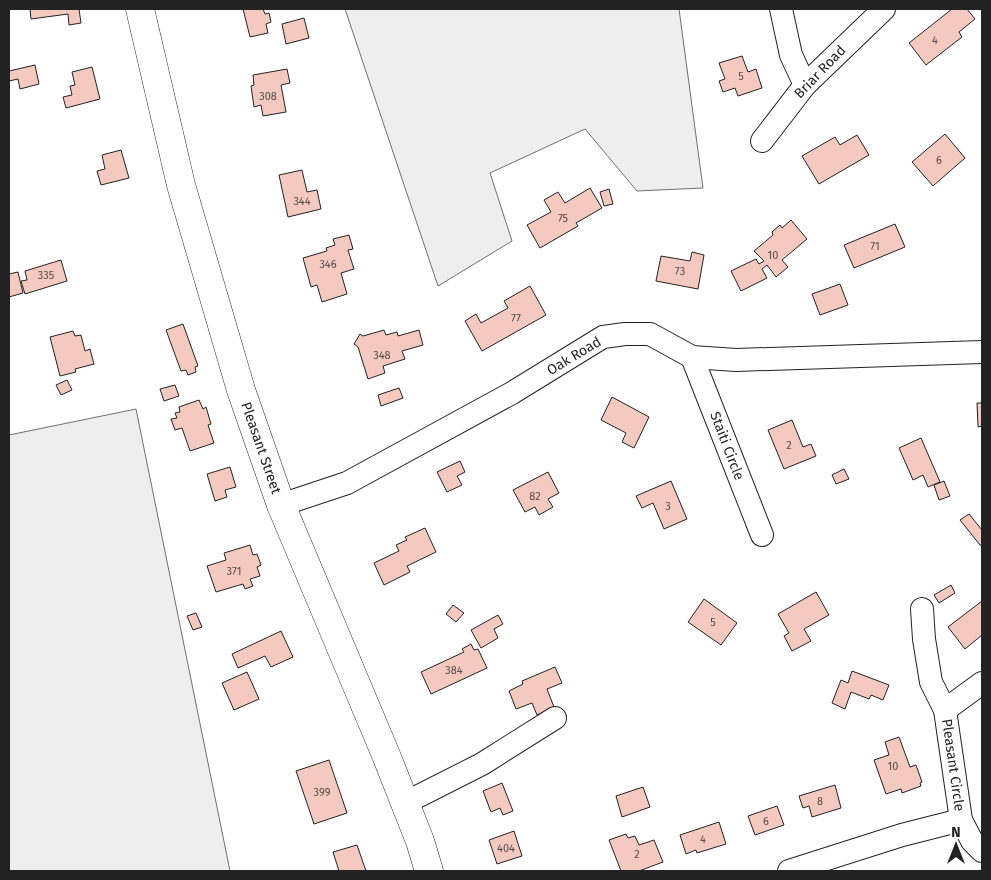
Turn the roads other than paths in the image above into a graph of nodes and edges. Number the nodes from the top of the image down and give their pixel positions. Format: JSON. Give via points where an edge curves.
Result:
{"nodes":[{"id":1,"x":140,"y":9,"type":"edge"},
{"id":2,"x":780,"y":9,"type":"edge"},
{"id":3,"x":884,"y":9,"type":"edge"},
{"id":4,"x":805,"y":85,"type":"junction"},
{"id":5,"x":762,"y":141,"type":"dead end"},
{"id":6,"x":982,"y":352,"type":"edge"},
{"id":7,"x":692,"y":357,"type":"junction"},
{"id":8,"x":280,"y":505,"type":"junction"},
{"id":9,"x":762,"y":535,"type":"dead end"},
{"id":10,"x":922,"y":609,"type":"dead end"},
{"id":11,"x":982,"y":683,"type":"edge"},
{"id":12,"x":945,"y":710,"type":"junction"},
{"id":13,"x":555,"y":718,"type":"dead end"},
{"id":14,"x":405,"y":803,"type":"junction"},
{"id":15,"x":960,"y":820,"type":"junction"},
{"id":16,"x":982,"y":851,"type":"edge"},
{"id":17,"x":429,"y":871,"type":"edge"},
{"id":18,"x":789,"y":871,"type":"edge"}],
"edges":[{"from":1,"to":8,"type":"main road","name":"Pleasant Street","via":[[181,184],[206,274],[240,390]]},
{"from":2,"to":4,"type":"street","via":[[791,55]]},
{"from":3,"to":4,"type":"street","name":"Briar Road"},
{"from":4,"to":5,"type":"street","name":"Briar Road"},
{"from":6,"to":7,"type":"street","name":"Oak Road","via":[[736,360]]},
{"from":7,"to":8,"type":"street","name":"Oak Road","via":[[650,334],[603,337],[512,394],[347,483]]},
{"from":7,"to":9,"type":"street","name":"Staiti Circle"},
{"from":8,"to":14,"type":"main road","name":"Pleasant Street"},
{"from":10,"to":12,"type":"street","name":"Pleasant Circle","via":[[931,682]]},
{"from":11,"to":12,"type":"street","name":"Pleasant Circle"},
{"from":12,"to":15,"type":"street","name":"Pleasant Circle"},
{"from":13,"to":14,"type":"street","via":[[482,764]]},
{"from":14,"to":17,"type":"main road","name":"Pleasant Street"},
{"from":15,"to":16,"type":"street","name":"Pleasant Circle"},
{"from":15,"to":18,"type":"street","name":"Pleasant Circle","via":[[902,834]]}]}
